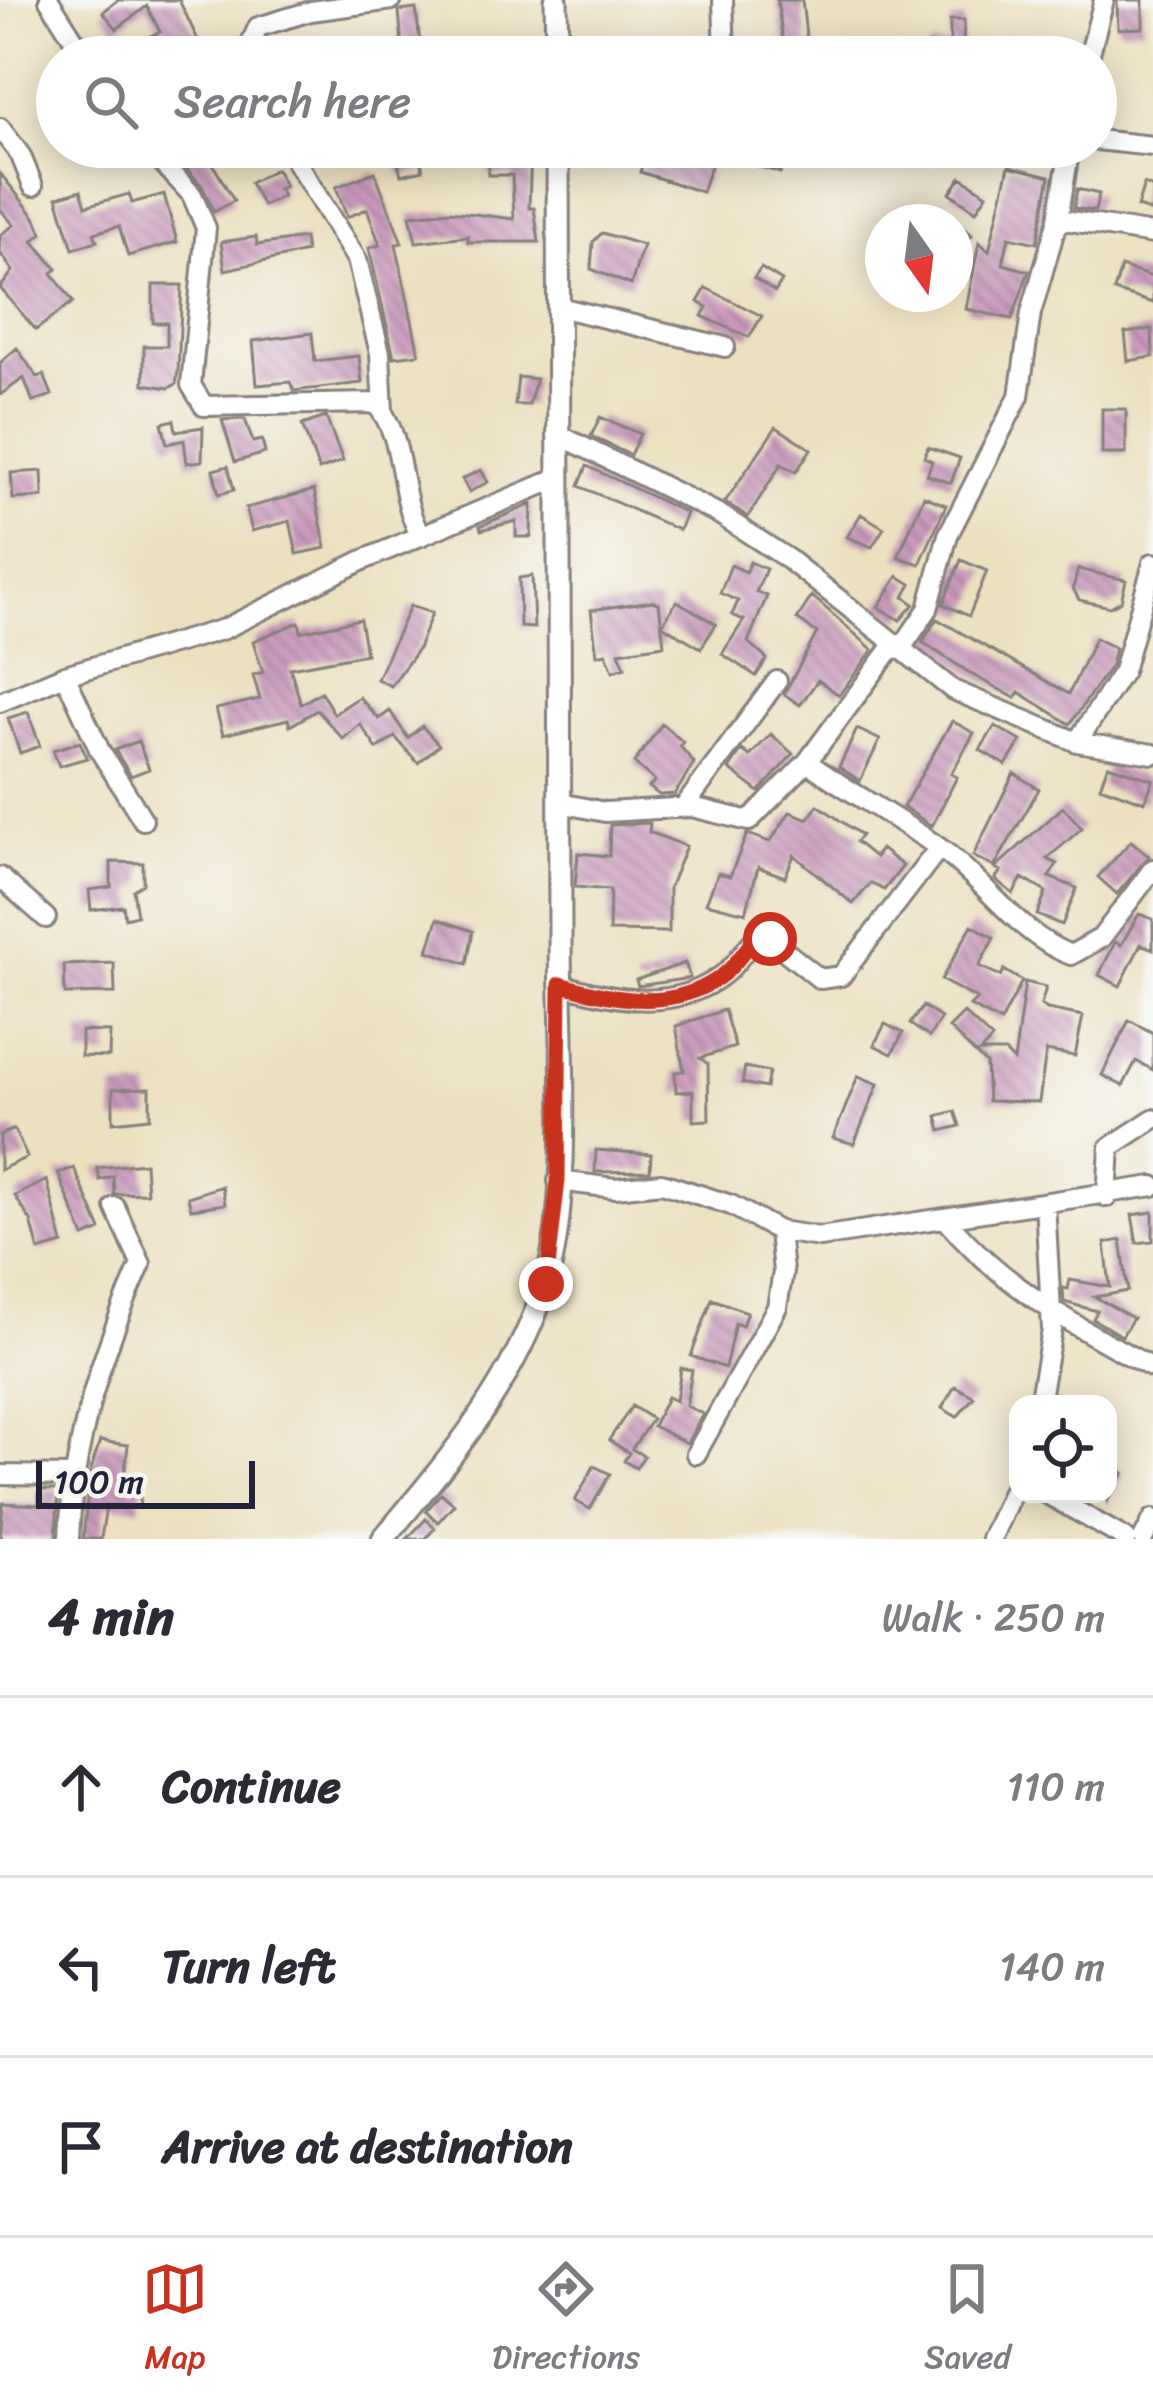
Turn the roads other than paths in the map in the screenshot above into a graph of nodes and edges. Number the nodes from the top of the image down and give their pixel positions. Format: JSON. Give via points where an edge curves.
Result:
{"nodes":[{"id":1,"x":49,"y":0,"type":"edge"},
{"id":2,"x":392,"y":0,"type":"edge"},
{"id":3,"x":556,"y":0,"type":"edge"},
{"id":4,"x":723,"y":0,"type":"edge"},
{"id":5,"x":1104,"y":0,"type":"edge"},
{"id":6,"x":72,"y":36,"type":"edge"},
{"id":7,"x":254,"y":36,"type":"edge"},
{"id":8,"x":557,"y":36,"type":"edge"},
{"id":9,"x":724,"y":36,"type":"edge"},
{"id":10,"x":1095,"y":36,"type":"edge"},
{"id":11,"x":0,"y":128,"type":"edge"},
{"id":12,"x":1117,"y":142,"type":"edge"},
{"id":13,"x":1153,"y":146,"type":"edge"},
{"id":14,"x":167,"y":168,"type":"edge"},
{"id":15,"x":300,"y":168,"type":"edge"},
{"id":16,"x":558,"y":168,"type":"edge"},
{"id":17,"x":1066,"y":168,"type":"edge"},
{"id":18,"x":33,"y":186,"type":"dead end"},
{"id":19,"x":1058,"y":219,"type":"junction"},
{"id":20,"x":1153,"y":234,"type":"edge"},
{"id":21,"x":559,"y":307,"type":"junction"},
{"id":22,"x":725,"y":347,"type":"dead end"},
{"id":23,"x":383,"y":412,"type":"junction"},
{"id":24,"x":557,"y":434,"type":"junction"},
{"id":25,"x":558,"y":478,"type":"junction"},
{"id":26,"x":421,"y":536,"type":"junction"},
{"id":27,"x":1153,"y":563,"type":"edge"},
{"id":28,"x":897,"y":648,"type":"junction"},
{"id":29,"x":65,"y":675,"type":"junction"},
{"id":30,"x":777,"y":681,"type":"dead end"},
{"id":31,"x":0,"y":702,"type":"edge"},
{"id":32,"x":1077,"y":742,"type":"junction"},
{"id":33,"x":1153,"y":754,"type":"edge"},
{"id":34,"x":807,"y":762,"type":"junction"},
{"id":35,"x":560,"y":803,"type":"junction"},
{"id":36,"x":684,"y":807,"type":"junction"},
{"id":37,"x":143,"y":820,"type":"dead end"},
{"id":38,"x":939,"y":848,"type":"junction"},
{"id":39,"x":1153,"y":869,"type":"edge"},
{"id":40,"x":0,"y":877,"type":"edge"},
{"id":41,"x":46,"y":918,"type":"dead end"},
{"id":42,"x":560,"y":984,"type":"junction"},
{"id":43,"x":1153,"y":1119,"type":"edge"},
{"id":44,"x":558,"y":1181,"type":"junction"},
{"id":45,"x":1153,"y":1186,"type":"edge"},
{"id":46,"x":1107,"y":1197,"type":"junction"},
{"id":47,"x":1045,"y":1203,"type":"junction"},
{"id":48,"x":116,"y":1207,"type":"dead end"},
{"id":49,"x":946,"y":1219,"type":"junction"},
{"id":50,"x":779,"y":1231,"type":"junction"},
{"id":51,"x":1052,"y":1305,"type":"junction"},
{"id":52,"x":1153,"y":1368,"type":"edge"},
{"id":53,"x":1040,"y":1395,"type":"edge"},
{"id":54,"x":696,"y":1454,"type":"dead end"},
{"id":55,"x":0,"y":1474,"type":"edge"},
{"id":56,"x":72,"y":1476,"type":"junction"},
{"id":57,"x":1009,"y":1499,"type":"edge"},
{"id":58,"x":1063,"y":1503,"type":"edge"},
{"id":59,"x":1153,"y":1519,"type":"edge"},
{"id":60,"x":69,"y":1539,"type":"edge"},
{"id":61,"x":382,"y":1539,"type":"edge"},
{"id":62,"x":991,"y":1539,"type":"edge"},
{"id":63,"x":1126,"y":1539,"type":"edge"},
{"id":64,"x":1143,"y":1539,"type":"edge"}],
"edges":[{"from":1,"to":6,"type":"street"},
{"from":2,"to":7,"type":"street","via":[[311,11],[258,27]]},
{"from":3,"to":8,"type":"main road"},
{"from":4,"to":9,"type":"street"},
{"from":5,"to":10,"type":"street"},
{"from":11,"to":18,"type":"street"},
{"from":12,"to":13,"type":"street"},
{"from":14,"to":23,"type":"street","via":[[192,195],[206,228],[191,385],[203,406],[363,400]]},
{"from":15,"to":23,"type":"street","via":[[357,260],[380,353]]},
{"from":16,"to":21,"type":"main road"},
{"from":17,"to":19,"type":"street"},
{"from":19,"to":20,"type":"street"},
{"from":19,"to":28,"type":"street","via":[[1031,313],[1019,396],[948,535],[928,609]]},
{"from":21,"to":22,"type":"street"},
{"from":21,"to":24,"type":"main road"},
{"from":23,"to":26,"type":"street"},
{"from":24,"to":25,"type":"main road"},
{"from":24,"to":28,"type":"street","via":[[719,514]]},
{"from":25,"to":26,"type":"street"},
{"from":25,"to":35,"type":"main road"},
{"from":26,"to":29,"type":"street","via":[[224,629]]},
{"from":27,"to":32,"type":"street","via":[[1123,670]]},
{"from":28,"to":32,"type":"street","via":[[953,690]]},
{"from":28,"to":34,"type":"street"},
{"from":29,"to":31,"type":"street"},
{"from":29,"to":37,"type":"street"},
{"from":30,"to":36,"type":"street"},
{"from":32,"to":33,"type":"street"},
{"from":34,"to":36,"type":"street","via":[[749,821]]},
{"from":34,"to":38,"type":"street"},
{"from":35,"to":36,"type":"street","via":[[605,812]]},
{"from":35,"to":42,"type":"main road"},
{"from":38,"to":39,"type":"street","via":[[1030,934],[1071,955],[1102,938]]},
{"from":38,"to":42,"type":"street","via":[[831,980],[770,939],[755,939],[726,974],[646,1002]]},
{"from":40,"to":41,"type":"street"},
{"from":42,"to":44,"type":"main road"},
{"from":43,"to":46,"type":"street","via":[[1110,1147]]},
{"from":44,"to":50,"type":"street","via":[[662,1183]]},
{"from":44,"to":61,"type":"main road","via":[[546,1284],[521,1347],[470,1433]]},
{"from":45,"to":46,"type":"street"},
{"from":46,"to":47,"type":"street"},
{"from":47,"to":49,"type":"street"},
{"from":47,"to":51,"type":"street"},
{"from":48,"to":56,"type":"street","via":[[140,1264],[89,1393]]},
{"from":49,"to":50,"type":"street","via":[[820,1237]]},
{"from":49,"to":51,"type":"street","via":[[977,1257]]},
{"from":50,"to":54,"type":"street","via":[[777,1307]]},
{"from":51,"to":52,"type":"street"},
{"from":51,"to":53,"type":"street"},
{"from":55,"to":56,"type":"street"},
{"from":56,"to":60,"type":"street"},
{"from":57,"to":62,"type":"street"},
{"from":58,"to":63,"type":"street"},
{"from":59,"to":64,"type":"street"}]}
